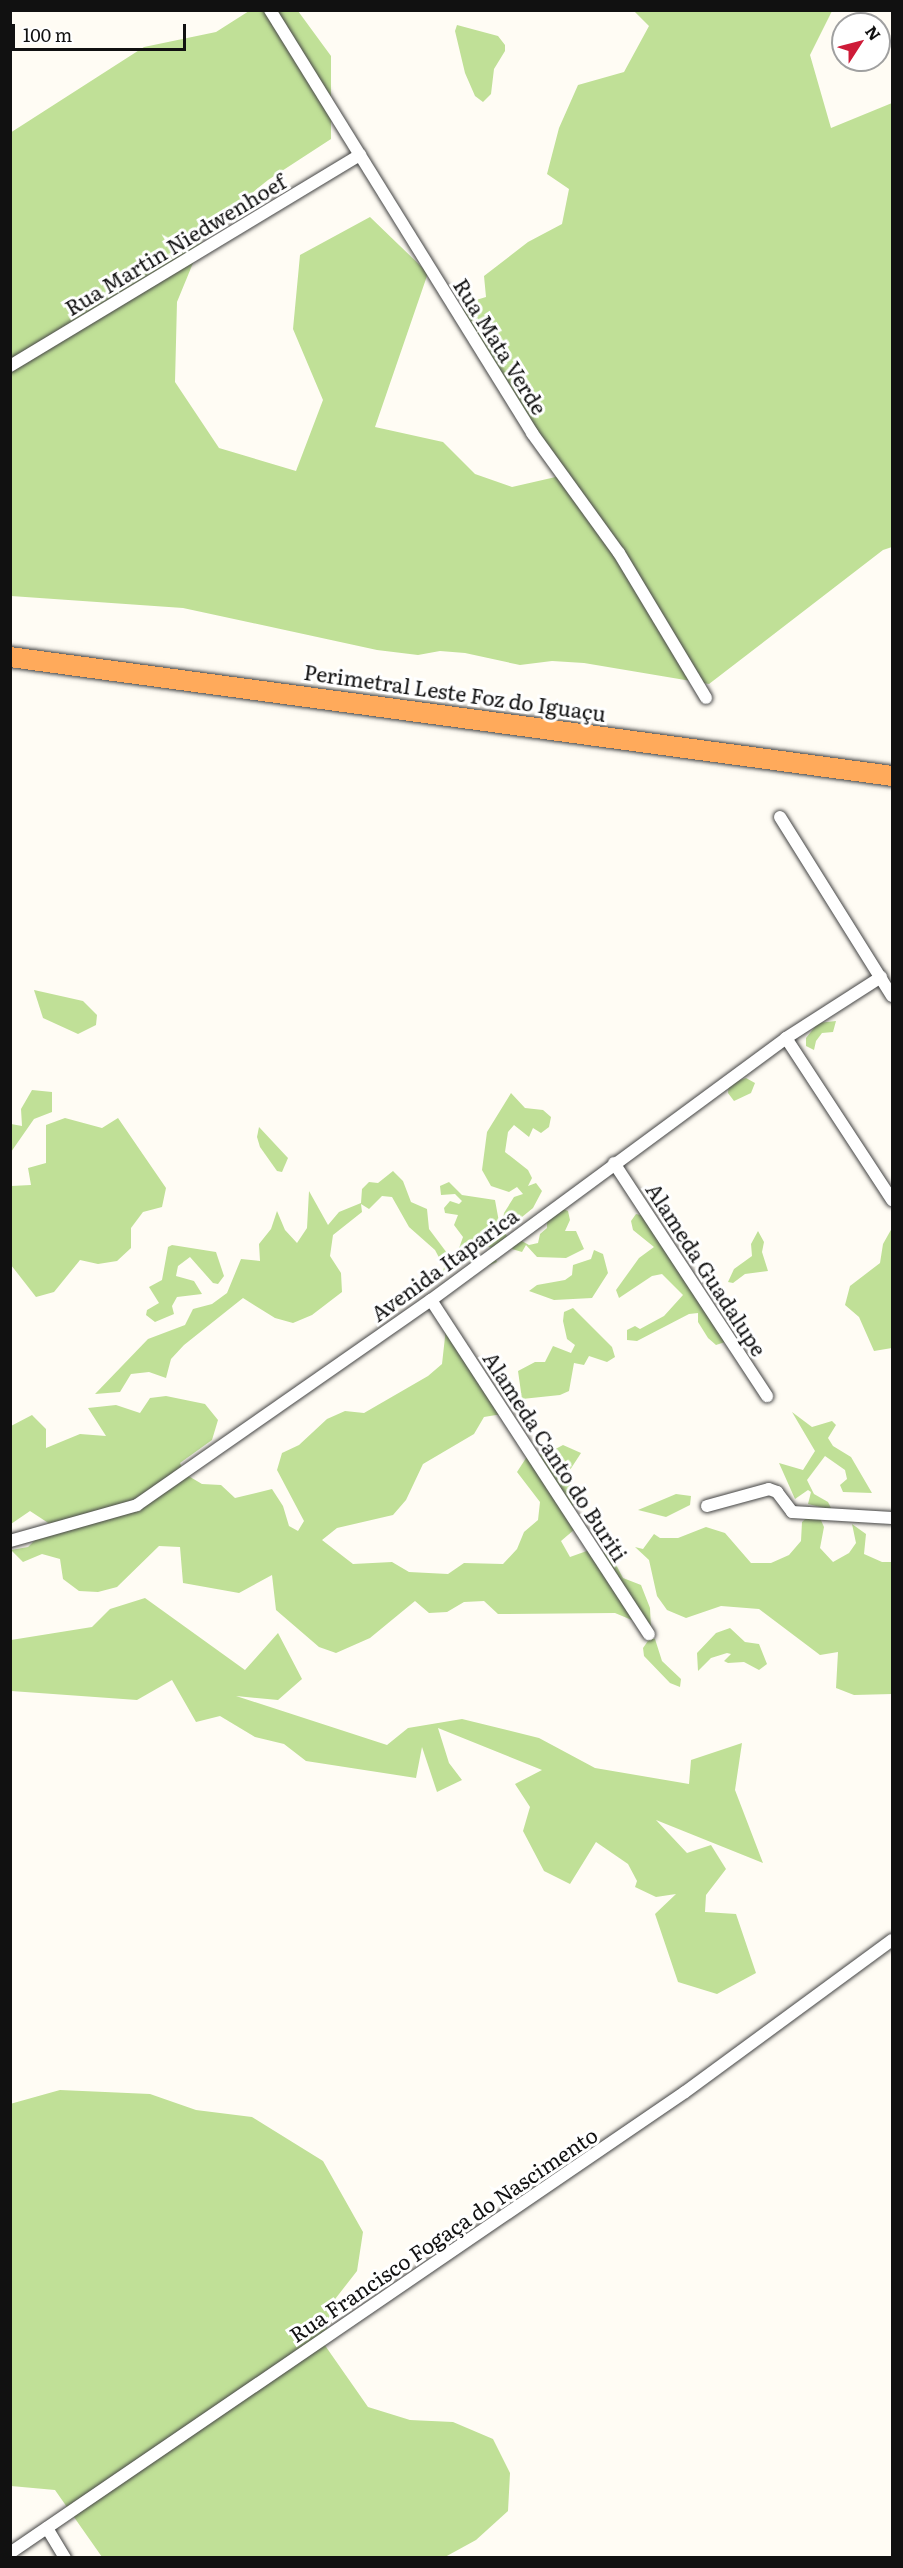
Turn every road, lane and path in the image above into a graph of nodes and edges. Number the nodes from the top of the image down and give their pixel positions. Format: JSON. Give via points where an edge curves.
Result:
{"nodes":[{"id":1,"x":270,"y":10,"type":"edge"},
{"id":2,"x":360,"y":155,"type":"junction"},
{"id":3,"x":10,"y":366,"type":"edge"},
{"id":4,"x":10,"y":657,"type":"edge"},
{"id":5,"x":706,"y":698,"type":"dead end"},
{"id":6,"x":892,"y":776,"type":"edge"},
{"id":7,"x":780,"y":817,"type":"dead end"},
{"id":8,"x":880,"y":977,"type":"junction"},
{"id":9,"x":892,"y":996,"type":"edge"},
{"id":10,"x":786,"y":1038,"type":"junction"},
{"id":11,"x":614,"y":1163,"type":"junction"},
{"id":12,"x":892,"y":1200,"type":"edge"},
{"id":13,"x":431,"y":1300,"type":"junction"},
{"id":14,"x":767,"y":1396,"type":"dead end"},
{"id":15,"x":707,"y":1506,"type":"dead end"},
{"id":16,"x":892,"y":1518,"type":"edge"},
{"id":17,"x":10,"y":1541,"type":"edge"},
{"id":18,"x":649,"y":1634,"type":"dead end"},
{"id":19,"x":892,"y":1940,"type":"edge"},
{"id":20,"x":47,"y":2528,"type":"junction"},
{"id":21,"x":10,"y":2553,"type":"edge"},
{"id":22,"x":65,"y":2558,"type":"edge"}],
"edges":[{"from":1,"to":2,"type":"street","name":"Rua Mata Verde"},
{"from":2,"to":3,"type":"street","name":"Rua Martin Niedwenhoef"},
{"from":2,"to":5,"type":"street","name":"Rua Mata Verde","via":[[532,433],[619,553]]},
{"from":4,"to":6,"type":"highway","name":"Perimetral Leste Foz do Iguaçu"},
{"from":7,"to":8,"type":"street"},
{"from":8,"to":9,"type":"street"},
{"from":8,"to":10,"type":"street","name":"Avenida Itaparica"},
{"from":10,"to":11,"type":"street","name":"Avenida Itaparica"},
{"from":10,"to":12,"type":"street"},
{"from":11,"to":13,"type":"street","name":"Avenida Itaparica"},
{"from":11,"to":14,"type":"street","name":"Alameda Guadalupe"},
{"from":13,"to":17,"type":"street","name":"Avenida Itaparica","via":[[130,1509]]},
{"from":13,"to":18,"type":"street","name":"Alameda Canto do Buriti"},
{"from":15,"to":16,"type":"street","via":[[770,1489],[777,1491],[792,1512]]},
{"from":19,"to":20,"type":"street","name":"Rua Francisco Fogaça do Nascimento","via":[[685,2092]]},
{"from":20,"to":21,"type":"street","name":"Rua Francisco Fogaça do Nascimento"},
{"from":20,"to":22,"type":"street"}]}
